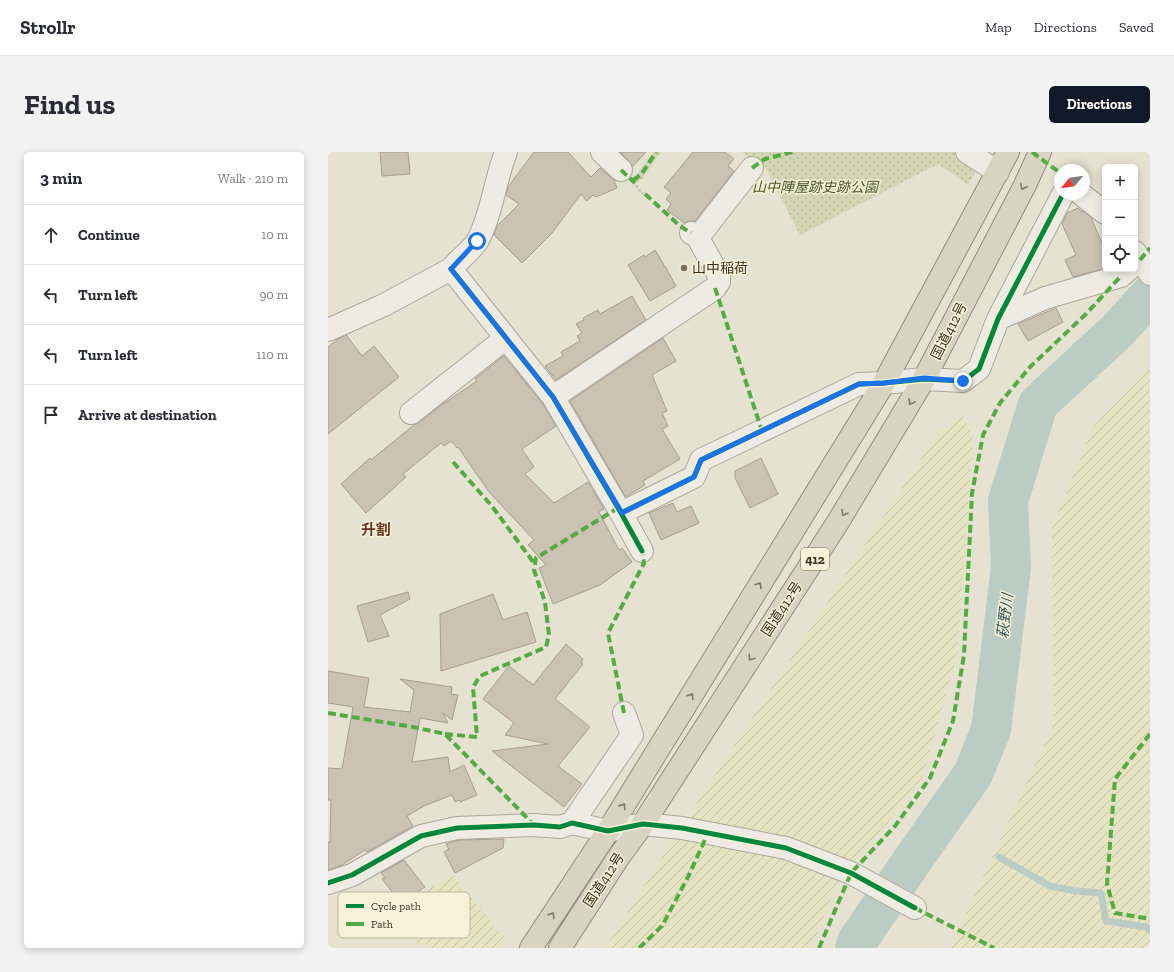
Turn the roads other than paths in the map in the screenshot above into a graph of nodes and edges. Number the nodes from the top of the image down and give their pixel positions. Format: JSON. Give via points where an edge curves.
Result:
{"nodes":[{"id":1,"x":506,"y":152,"type":"edge"},
{"id":2,"x":602,"y":152,"type":"edge"},
{"id":3,"x":967,"y":152,"type":"edge"},
{"id":4,"x":1008,"y":152,"type":"edge"},
{"id":5,"x":1040,"y":152,"type":"edge"},
{"id":6,"x":752,"y":168,"type":"dead end"},
{"id":7,"x":998,"y":172,"type":"junction"},
{"id":8,"x":628,"y":177,"type":"road end"},
{"id":9,"x":1060,"y":200,"type":"edge"},
{"id":10,"x":1089,"y":200,"type":"edge"},
{"id":11,"x":1102,"y":211,"type":"edge"},
{"id":12,"x":451,"y":269,"type":"junction"},
{"id":13,"x":1127,"y":272,"type":"edge"},
{"id":14,"x":998,"y":319,"type":"junction"},
{"id":15,"x":328,"y":330,"type":"edge"},
{"id":16,"x":506,"y":338,"type":"junction"},
{"id":17,"x":924,"y":378,"type":"junction"},
{"id":18,"x":884,"y":383,"type":"junction"},
{"id":19,"x":553,"y":397,"type":"junction"},
{"id":20,"x":411,"y":413,"type":"dead end"},
{"id":21,"x":622,"y":513,"type":"junction"},
{"id":22,"x":642,"y":551,"type":"dead end"},
{"id":23,"x":624,"y":713,"type":"dead end"},
{"id":24,"x":572,"y":823,"type":"junction"},
{"id":25,"x":643,"y":824,"type":"junction"},
{"id":26,"x":608,"y":830,"type":"junction"},
{"id":27,"x":328,"y":884,"type":"edge"},
{"id":28,"x":915,"y":908,"type":"dead end"},
{"id":29,"x":530,"y":948,"type":"edge"},
{"id":30,"x":560,"y":948,"type":"edge"}],
"edges":[{"from":1,"to":12,"type":"street","via":[[486,221],[477,241]]},
{"from":2,"to":8,"type":"street"},
{"from":3,"to":7,"type":"street"},
{"from":4,"to":7,"type":"highway","name":"国道412号","number":"412"},
{"from":5,"to":17,"type":"highway","name":"国道412号","number":"412","one_way":true},
{"from":6,"to":19,"type":"street","via":[[703,231],[694,234],[719,276],[715,288]]},
{"from":7,"to":18,"type":"highway","name":"国道412号","number":"412"},
{"from":9,"to":14,"type":"street"},
{"from":10,"to":11,"type":"street"},
{"from":12,"to":15,"type":"street","via":[[384,305]]},
{"from":12,"to":16,"type":"street"},
{"from":13,"to":14,"type":"street","via":[[1121,276],[1045,298]]},
{"from":14,"to":17,"type":"street","via":[[979,369],[963,381]]},
{"from":16,"to":19,"type":"street"},
{"from":16,"to":20,"type":"street"},
{"from":17,"to":18,"type":"street"},
{"from":17,"to":25,"type":"highway","name":"国道412号","number":"412","one_way":true,"via":[[838,522]]},
{"from":18,"to":21,"type":"street","via":[[859,384],[701,460],[694,477]]},
{"from":26,"to":18,"type":"highway","name":"国道412号","number":"412","one_way":true},
{"from":19,"to":21,"type":"street"},
{"from":21,"to":22,"type":"street"},
{"from":23,"to":24,"type":"street","via":[[632,735]]},
{"from":24,"to":26,"type":"street"},
{"from":24,"to":27,"type":"street","via":[[560,827],[534,825],[457,828],[421,836],[352,875]]},
{"from":25,"to":26,"type":"street"},
{"from":25,"to":28,"type":"street","via":[[682,828],[786,848],[851,873]]},
{"from":25,"to":30,"type":"highway","name":"国道412号","number":"412"},
{"from":29,"to":26,"type":"highway","name":"国道412号","number":"412","one_way":true}]}
